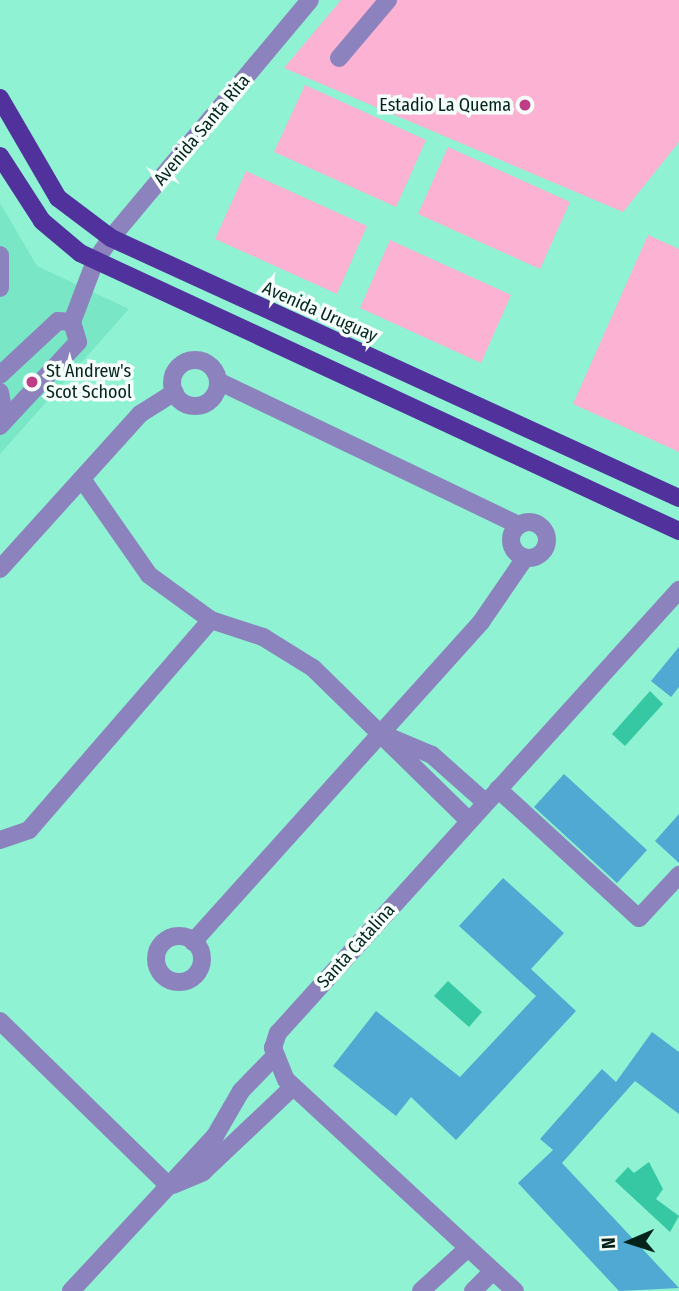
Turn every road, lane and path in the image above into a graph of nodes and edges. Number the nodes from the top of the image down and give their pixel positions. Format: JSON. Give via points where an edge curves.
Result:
{"nodes":[{"id":1,"x":310,"y":0,"type":"edge"},
{"id":2,"x":378,"y":3,"type":"edge"},
{"id":3,"x":339,"y":58,"type":"dead end"},
{"id":4,"x":0,"y":98,"type":"edge"},
{"id":5,"x":0,"y":156,"type":"edge"},
{"id":6,"x":111,"y":238,"type":"junction"},
{"id":7,"x":0,"y":255,"type":"edge"},
{"id":8,"x":95,"y":261,"type":"junction"},
{"id":9,"x":0,"y":288,"type":"edge"},
{"id":10,"x":72,"y":322,"type":"junction"},
{"id":11,"x":0,"y":375,"type":"edge"},
{"id":12,"x":218,"y":381,"type":"junction"},
{"id":13,"x":0,"y":392,"type":"edge"},
{"id":14,"x":175,"y":392,"type":"junction"},
{"id":15,"x":2,"y":423,"type":"edge"},
{"id":16,"x":82,"y":479,"type":"junction"},
{"id":17,"x":679,"y":498,"type":"edge"},
{"id":18,"x":519,"y":525,"type":"junction"},
{"id":19,"x":679,"y":531,"type":"edge"},
{"id":20,"x":526,"y":558,"type":"junction"},
{"id":21,"x":0,"y":569,"type":"edge"},
{"id":22,"x":679,"y":590,"type":"edge"},
{"id":23,"x":211,"y":620,"type":"junction"},
{"id":24,"x":381,"y":733,"type":"junction"},
{"id":25,"x":492,"y":796,"type":"junction"},
{"id":26,"x":469,"y":821,"type":"junction"},
{"id":27,"x":0,"y":840,"type":"edge"},
{"id":28,"x":679,"y":875,"type":"edge"},
{"id":29,"x":193,"y":942,"type":"dead end"},
{"id":30,"x":0,"y":1021,"type":"edge"},
{"id":31,"x":272,"y":1059,"type":"junction"},
{"id":32,"x":293,"y":1087,"type":"junction"},
{"id":33,"x":169,"y":1186,"type":"junction"},
{"id":34,"x":468,"y":1248,"type":"junction"},
{"id":35,"x":493,"y":1272,"type":"junction"},
{"id":36,"x":71,"y":1291,"type":"edge"},
{"id":37,"x":421,"y":1291,"type":"edge"},
{"id":38,"x":473,"y":1291,"type":"edge"},
{"id":39,"x":515,"y":1291,"type":"edge"}],
"edges":[{"from":1,"to":6,"type":"street","name":"Avenida Santa Rita"},
{"from":2,"to":3,"type":"street"},
{"from":4,"to":6,"type":"main road","name":"Avenida Uruguay","via":[[58,198]]},
{"from":5,"to":8,"type":"main road","via":[[42,222]]},
{"from":6,"to":8,"type":"street","name":"Avenida Santa Rita"},
{"from":6,"to":17,"type":"main road","name":"Avenida Uruguay"},
{"from":7,"to":9,"type":"street"},
{"from":8,"to":10,"type":"street","name":"Avenida Santa Rita"},
{"from":8,"to":19,"type":"main road"},
{"from":10,"to":11,"type":"street","via":[[58,321]]},
{"from":10,"to":15,"type":"street","name":"Avenida Santa Rita","via":[[78,342]]},
{"from":12,"to":14,"type":"street","via":[[214,396],[201,405],[185,403]]},
{"from":12,"to":14,"type":"street","via":[[207,363],[186,362],[173,378]]},
{"from":12,"to":18,"type":"street"},
{"from":13,"to":15,"type":"street"},
{"from":14,"to":16,"type":"street","via":[[140,414]]},
{"from":16,"to":21,"type":"street"},
{"from":16,"to":23,"type":"street","via":[[134,559]]},
{"from":18,"to":20,"type":"street","via":[[511,541]]},
{"from":18,"to":20,"type":"street","via":[[536,524],[546,537],[542,553]]},
{"from":20,"to":24,"type":"street","via":[[481,622]]},
{"from":22,"to":25,"type":"street","name":"Santa Catalina"},
{"from":23,"to":24,"type":"street","via":[[285,649]]},
{"from":23,"to":27,"type":"street","via":[[29,830]]},
{"from":24,"to":25,"type":"street","via":[[432,755]]},
{"from":24,"to":26,"type":"street"},
{"from":24,"to":29,"type":"street"},
{"from":25,"to":26,"type":"street","name":"Santa Catalina"},
{"from":25,"to":28,"type":"street","via":[[639,918]]},
{"from":26,"to":31,"type":"street","name":"Santa Catalina","via":[[278,1033]]},
{"from":30,"to":33,"type":"street"},
{"from":31,"to":32,"type":"street"},
{"from":31,"to":33,"type":"street","name":"Santa Catalina"},
{"from":32,"to":33,"type":"street","via":[[203,1172]]},
{"from":32,"to":34,"type":"street"},
{"from":33,"to":36,"type":"street","name":"Santa Catalina"},
{"from":34,"to":35,"type":"street"},
{"from":34,"to":37,"type":"street"},
{"from":35,"to":38,"type":"street"},
{"from":35,"to":39,"type":"street"}]}
